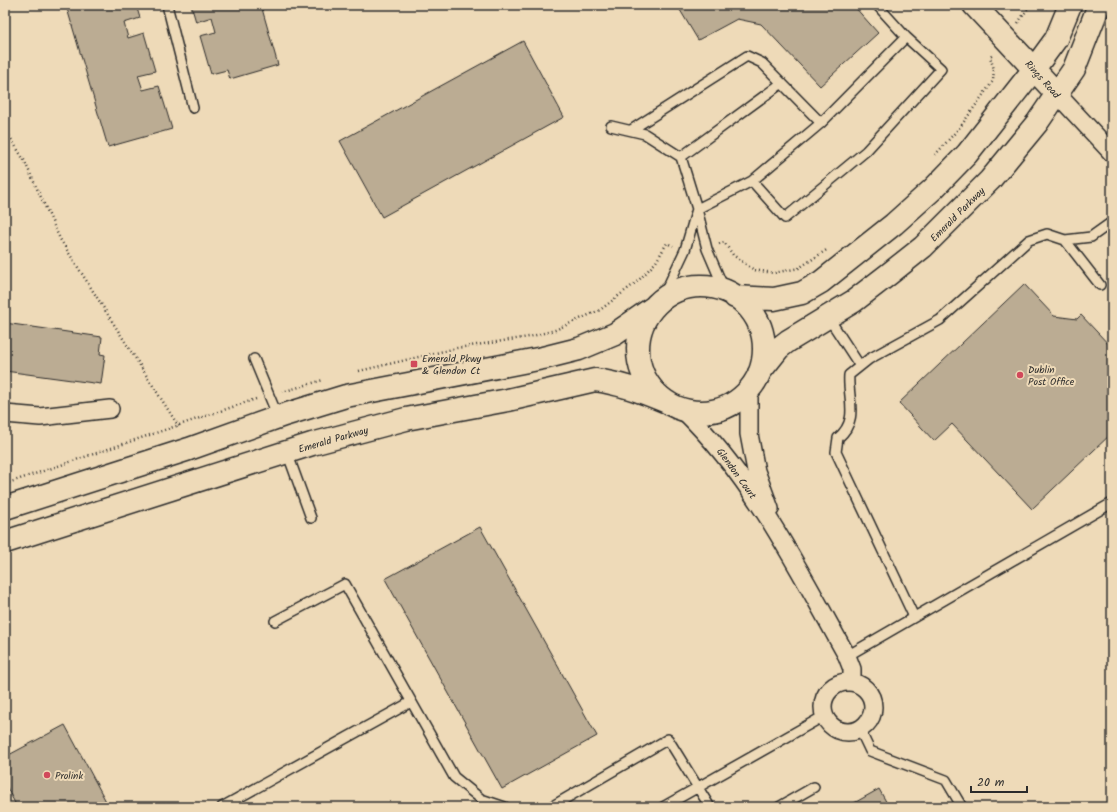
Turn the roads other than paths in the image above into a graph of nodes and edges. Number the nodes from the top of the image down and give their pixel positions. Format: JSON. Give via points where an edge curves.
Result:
{"nodes":[{"id":1,"x":167,"y":5,"type":"edge"},
{"id":2,"x":877,"y":5,"type":"edge"},
{"id":3,"x":974,"y":5,"type":"edge"},
{"id":4,"x":1070,"y":5,"type":"edge"},
{"id":5,"x":1099,"y":5,"type":"edge"},
{"id":6,"x":906,"y":37,"type":"junction"},
{"id":7,"x":1034,"y":69,"type":"junction"},
{"id":8,"x":782,"y":83,"type":"junction"},
{"id":9,"x":1058,"y":95,"type":"junction"},
{"id":10,"x":193,"y":108,"type":"dead end"},
{"id":11,"x":821,"y":123,"type":"junction"},
{"id":12,"x":611,"y":126,"type":"dead end"},
{"id":13,"x":631,"y":130,"type":"junction"},
{"id":14,"x":1112,"y":153,"type":"edge"},
{"id":15,"x":681,"y":157,"type":"junction"},
{"id":16,"x":752,"y":180,"type":"junction"},
{"id":17,"x":697,"y":208,"type":"junction"},
{"id":18,"x":1110,"y":227,"type":"edge"},
{"id":19,"x":1065,"y":240,"type":"junction"},
{"id":20,"x":1100,"y":285,"type":"dead end"},
{"id":21,"x":730,"y":294,"type":"junction"},
{"id":22,"x":658,"y":303,"type":"junction"},
{"id":23,"x":828,"y":317,"type":"junction"},
{"id":24,"x":254,"y":358,"type":"dead end"},
{"id":25,"x":860,"y":366,"type":"junction"},
{"id":26,"x":754,"y":382,"type":"junction"},
{"id":27,"x":675,"y":406,"type":"junction"},
{"id":28,"x":110,"y":409,"type":"dead end"},
{"id":29,"x":5,"y":414,"type":"edge"},
{"id":30,"x":278,"y":417,"type":"junction"},
{"id":31,"x":287,"y":452,"type":"junction"},
{"id":32,"x":1112,"y":503,"type":"edge"},
{"id":33,"x":5,"y":508,"type":"edge"},
{"id":34,"x":311,"y":518,"type":"dead end"},
{"id":35,"x":782,"y":541,"type":"junction"},
{"id":36,"x":5,"y":542,"type":"edge"},
{"id":37,"x":914,"y":617,"type":"junction"},
{"id":38,"x":275,"y":621,"type":"dead end"},
{"id":39,"x":847,"y":656,"type":"junction"},
{"id":40,"x":852,"y":682,"type":"junction"},
{"id":41,"x":411,"y":702,"type":"junction"},
{"id":42,"x":824,"y":716,"type":"junction"},
{"id":43,"x":860,"y":730,"type":"junction"},
{"id":44,"x":699,"y":787,"type":"junction"},
{"id":45,"x":814,"y":787,"type":"dead end"},
{"id":46,"x":222,"y":807,"type":"edge"},
{"id":47,"x":505,"y":807,"type":"edge"},
{"id":48,"x":551,"y":807,"type":"edge"},
{"id":49,"x":663,"y":807,"type":"edge"},
{"id":50,"x":710,"y":807,"type":"edge"},
{"id":51,"x":779,"y":807,"type":"edge"},
{"id":52,"x":962,"y":807,"type":"edge"}],
"edges":[{"from":1,"to":10,"type":"lane"},
{"from":2,"to":6,"type":"lane"},
{"from":3,"to":7,"type":"main road","name":"Rings Road"},
{"from":4,"to":7,"type":"main road","via":[[1056,39]]},
{"from":5,"to":9,"type":"main road","name":"Emerald Parkway","via":[[1074,69]]},
{"from":6,"to":11,"type":"lane"},
{"from":6,"to":16,"type":"lane","via":[[941,69],[866,151],[785,218]]},
{"from":7,"to":9,"type":"main road","name":"Rings Road"},
{"from":7,"to":21,"type":"main road","via":[[967,154],[933,189],[894,224],[821,282],[802,293],[774,299]]},
{"from":8,"to":11,"type":"lane"},
{"from":8,"to":13,"type":"lane","via":[[762,63],[747,56]]},
{"from":8,"to":15,"type":"lane"},
{"from":9,"to":14,"type":"street","name":"Rings Road"},
{"from":9,"to":23,"type":"main road","name":"Emerald Parkway","via":[[990,180],[958,214],[889,274]]},
{"from":11,"to":16,"type":"lane"},
{"from":12,"to":13,"type":"lane"},
{"from":13,"to":15,"type":"lane","via":[[645,134]]},
{"from":15,"to":17,"type":"lane"},
{"from":16,"to":17,"type":"lane"},
{"from":17,"to":21,"type":"lane","via":[[706,249]]},
{"from":17,"to":22,"type":"lane","via":[[685,250]]},
{"from":18,"to":19,"type":"lane","via":[[1091,237]]},
{"from":19,"to":20,"type":"lane"},
{"from":19,"to":25,"type":"lane","via":[[1047,234],[1029,240],[940,320]]},
{"from":21,"to":22,"type":"main road","via":[[712,287],[686,288],[673,292]]},
{"from":21,"to":26,"type":"main road","via":[[753,314],[759,325],[764,349]]},
{"from":22,"to":27,"type":"main road","via":[[642,328],[639,340],[640,364],[650,386]]},
{"from":22,"to":30,"type":"main road","via":[[614,334],[579,349],[346,396]]},
{"from":23,"to":25,"type":"lane"},
{"from":23,"to":26,"type":"main road","name":"Emerald Parkway","via":[[779,348]]},
{"from":24,"to":30,"type":"lane"},
{"from":25,"to":37,"type":"lane","via":[[849,375],[851,414],[844,433],[838,438],[836,452]]},
{"from":26,"to":27,"type":"main road","via":[[735,403],[719,410],[701,413]]},
{"from":26,"to":35,"type":"street","name":"Glendon Court","via":[[749,434],[756,470]]},
{"from":27,"to":31,"type":"main road","name":"Emerald Parkway","via":[[650,394],[595,380],[508,400],[406,418]]},
{"from":27,"to":35,"type":"street","name":"Glendon Court","via":[[707,434],[730,462]]},
{"from":28,"to":29,"type":"street","via":[[40,417]]},
{"from":30,"to":33,"type":"main road","via":[[189,449]]},
{"from":31,"to":34,"type":"lane"},
{"from":31,"to":36,"type":"main road","name":"Emerald Parkway"},
{"from":32,"to":37,"type":"lane"},
{"from":35,"to":39,"type":"street","name":"Glendon Court"},
{"from":37,"to":39,"type":"lane"},
{"from":38,"to":41,"type":"lane","via":[[345,584]]},
{"from":39,"to":40,"type":"street","name":"Glendon Court","via":[[852,668]]},
{"from":40,"to":42,"type":"street","via":[[843,682],[828,691],[822,707]]},
{"from":40,"to":43,"type":"street","via":[[865,689],[873,702],[871,718]]},
{"from":41,"to":46,"type":"lane"},
{"from":41,"to":47,"type":"lane","via":[[454,777],[481,799]]},
{"from":42,"to":43,"type":"street","via":[[834,729],[847,733]]},
{"from":42,"to":44,"type":"lane"},
{"from":43,"to":52,"type":"lane","via":[[870,751],[946,780]]},
{"from":44,"to":48,"type":"lane","via":[[668,739]]},
{"from":44,"to":49,"type":"lane"},
{"from":44,"to":50,"type":"lane"},
{"from":45,"to":51,"type":"lane"}]}
